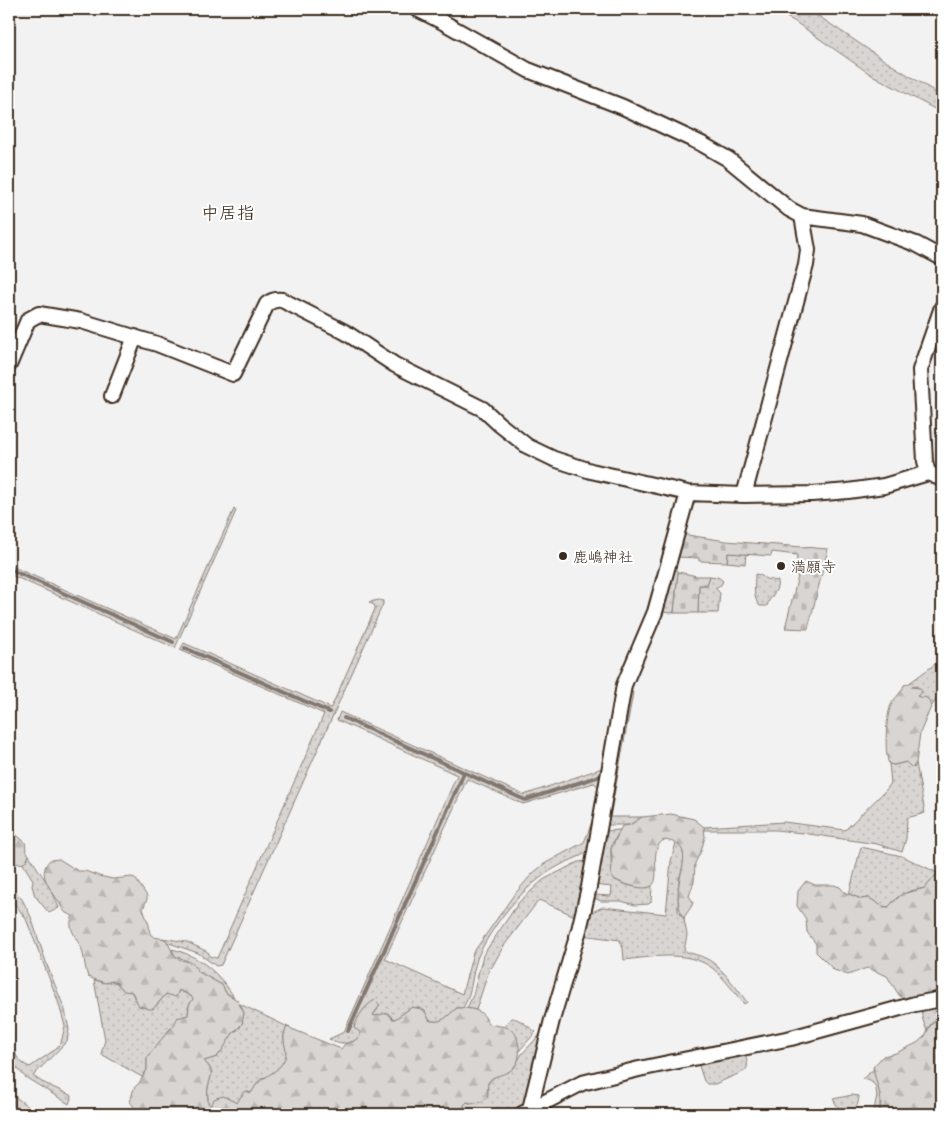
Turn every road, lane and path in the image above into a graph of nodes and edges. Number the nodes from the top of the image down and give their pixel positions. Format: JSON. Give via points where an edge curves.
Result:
{"nodes":[{"id":1,"x":417,"y":9,"type":"edge"},
{"id":2,"x":802,"y":216,"type":"junction"},
{"id":3,"x":942,"y":258,"type":"edge"},
{"id":4,"x":942,"y":307,"type":"edge"},
{"id":5,"x":135,"y":337,"type":"junction"},
{"id":6,"x":9,"y":365,"type":"edge"},
{"id":7,"x":112,"y":396,"type":"dead end"},
{"id":8,"x":928,"y":473,"type":"junction"},
{"id":9,"x":942,"y":479,"type":"edge"},
{"id":10,"x":688,"y":494,"type":"junction"},
{"id":11,"x":744,"y":495,"type":"junction"},
{"id":12,"x":942,"y":999,"type":"edge"},
{"id":13,"x":526,"y":1111,"type":"edge"}],
"edges":[{"from":1,"to":2,"type":"street","via":[[528,70],[623,107],[702,144]]},
{"from":2,"to":3,"type":"street","via":[[862,224],[916,244]]},
{"from":2,"to":11,"type":"street","via":[[808,250],[806,264]]},
{"from":4,"to":8,"type":"street","via":[[920,370]]},
{"from":5,"to":6,"type":"street","via":[[80,321],[39,314],[28,320]]},
{"from":5,"to":7,"type":"street"},
{"from":5,"to":10,"type":"street","via":[[233,374],[267,304],[271,300],[282,300],[345,332],[395,365],[483,409],[516,438],[539,452],[592,472]]},
{"from":8,"to":9,"type":"street"},
{"from":8,"to":11,"type":"street","via":[[884,486],[848,491]]},
{"from":10,"to":11,"type":"street"},
{"from":10,"to":13,"type":"street","via":[[656,612],[624,686],[590,887]]},
{"from":12,"to":13,"type":"street","via":[[791,1038],[639,1068],[582,1083]]}]}
